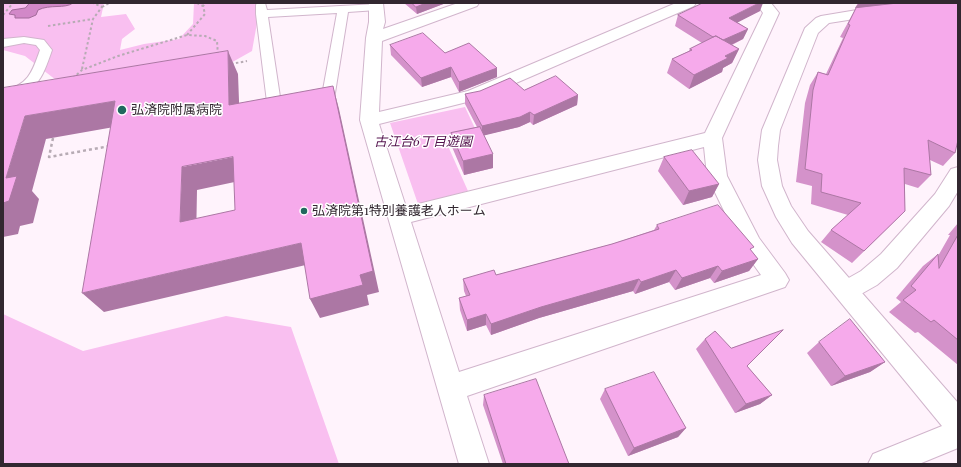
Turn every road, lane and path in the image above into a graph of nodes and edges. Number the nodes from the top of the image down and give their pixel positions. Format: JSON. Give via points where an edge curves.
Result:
{"nodes":[{"id":1,"x":13,"y":3,"type":"edge"},
{"id":2,"x":93,"y":3,"type":"edge"},
{"id":3,"x":109,"y":3,"type":"edge"},
{"id":4,"x":197,"y":3,"type":"edge"},
{"id":5,"x":206,"y":3,"type":"edge"},
{"id":6,"x":472,"y":3,"type":"edge"},
{"id":7,"x":689,"y":3,"type":"edge"},
{"id":8,"x":763,"y":3,"type":"edge"},
{"id":9,"x":376,"y":5,"type":"edge"},
{"id":10,"x":203,"y":6,"type":"junction"},
{"id":11,"x":102,"y":7,"type":"junction"},
{"id":12,"x":262,"y":8,"type":"edge"},
{"id":13,"x":903,"y":8,"type":"edge"},
{"id":14,"x":343,"y":10,"type":"junction"},
{"id":15,"x":4,"y":11,"type":"edge"},
{"id":16,"x":3,"y":15,"type":"edge"},
{"id":17,"x":93,"y":19,"type":"junction"},
{"id":18,"x":45,"y":27,"type":"dead end"},
{"id":19,"x":187,"y":35,"type":"junction"},
{"id":20,"x":374,"y":38,"type":"junction"},
{"id":21,"x":3,"y":43,"type":"edge"},
{"id":22,"x":268,"y":57,"type":"junction"},
{"id":23,"x":218,"y":60,"type":"edge"},
{"id":24,"x":226,"y":65,"type":"edge"},
{"id":25,"x":82,"y":70,"type":"junction"},
{"id":26,"x":71,"y":80,"type":"edge"},
{"id":27,"x":3,"y":95,"type":"edge"},
{"id":28,"x":369,"y":120,"type":"junction"},
{"id":29,"x":53,"y":138,"type":"dead end"},
{"id":30,"x":712,"y":138,"type":"junction"},
{"id":31,"x":111,"y":146,"type":"edge"},
{"id":32,"x":958,"y":174,"type":"edge"},
{"id":33,"x":398,"y":217,"type":"junction"},
{"id":34,"x":846,"y":291,"type":"junction"},
{"id":35,"x":450,"y":388,"type":"junction"},
{"id":36,"x":958,"y":424,"type":"edge"},
{"id":37,"x":958,"y":434,"type":"edge"},
{"id":38,"x":474,"y":464,"type":"edge"},
{"id":39,"x":883,"y":464,"type":"edge"}],
"edges":[{"from":1,"to":15,"type":"path"},
{"from":2,"to":11,"type":"path"},
{"from":3,"to":11,"type":"path"},
{"from":4,"to":10,"type":"path"},
{"from":5,"to":10,"type":"path"},
{"from":6,"to":20,"type":"street"},
{"from":7,"to":28,"type":"street","via":[[473,96]]},
{"from":8,"to":30,"type":"street","via":[[771,13]]},
{"from":9,"to":14,"type":"lane"},
{"from":9,"to":20,"type":"street","via":[[377,22]]},
{"from":10,"to":19,"type":"path","via":[[205,14]]},
{"from":11,"to":17,"type":"path"},
{"from":12,"to":14,"type":"lane"},
{"from":12,"to":22,"type":"lane"},
{"from":13,"to":34,"type":"street","via":[[832,18],[814,26],[767,145],[767,168],[779,204],[800,237]]},
{"from":14,"to":22,"type":"lane","via":[[329,93],[274,102]]},
{"from":15,"to":16,"type":"path"},
{"from":17,"to":18,"type":"path"},
{"from":17,"to":25,"type":"path"},
{"from":19,"to":23,"type":"path","via":[[205,36],[217,41]]},
{"from":19,"to":25,"type":"path"},
{"from":20,"to":28,"type":"street"},
{"from":21,"to":27,"type":"lane","via":[[24,40],[40,42],[46,50],[35,79],[25,88]]},
{"from":22,"to":24,"type":"path"},
{"from":25,"to":26,"type":"path"},
{"from":28,"to":33,"type":"street"},
{"from":29,"to":31,"type":"path","via":[[49,157]]},
{"from":30,"to":33,"type":"street"},
{"from":30,"to":35,"type":"street","via":[[717,176],[751,244],[777,280]]},
{"from":32,"to":34,"type":"street","via":[[942,200],[889,261],[865,281]]},
{"from":33,"to":35,"type":"street"},
{"from":34,"to":36,"type":"street"},
{"from":35,"to":38,"type":"street"},
{"from":37,"to":39,"type":"street"}]}
